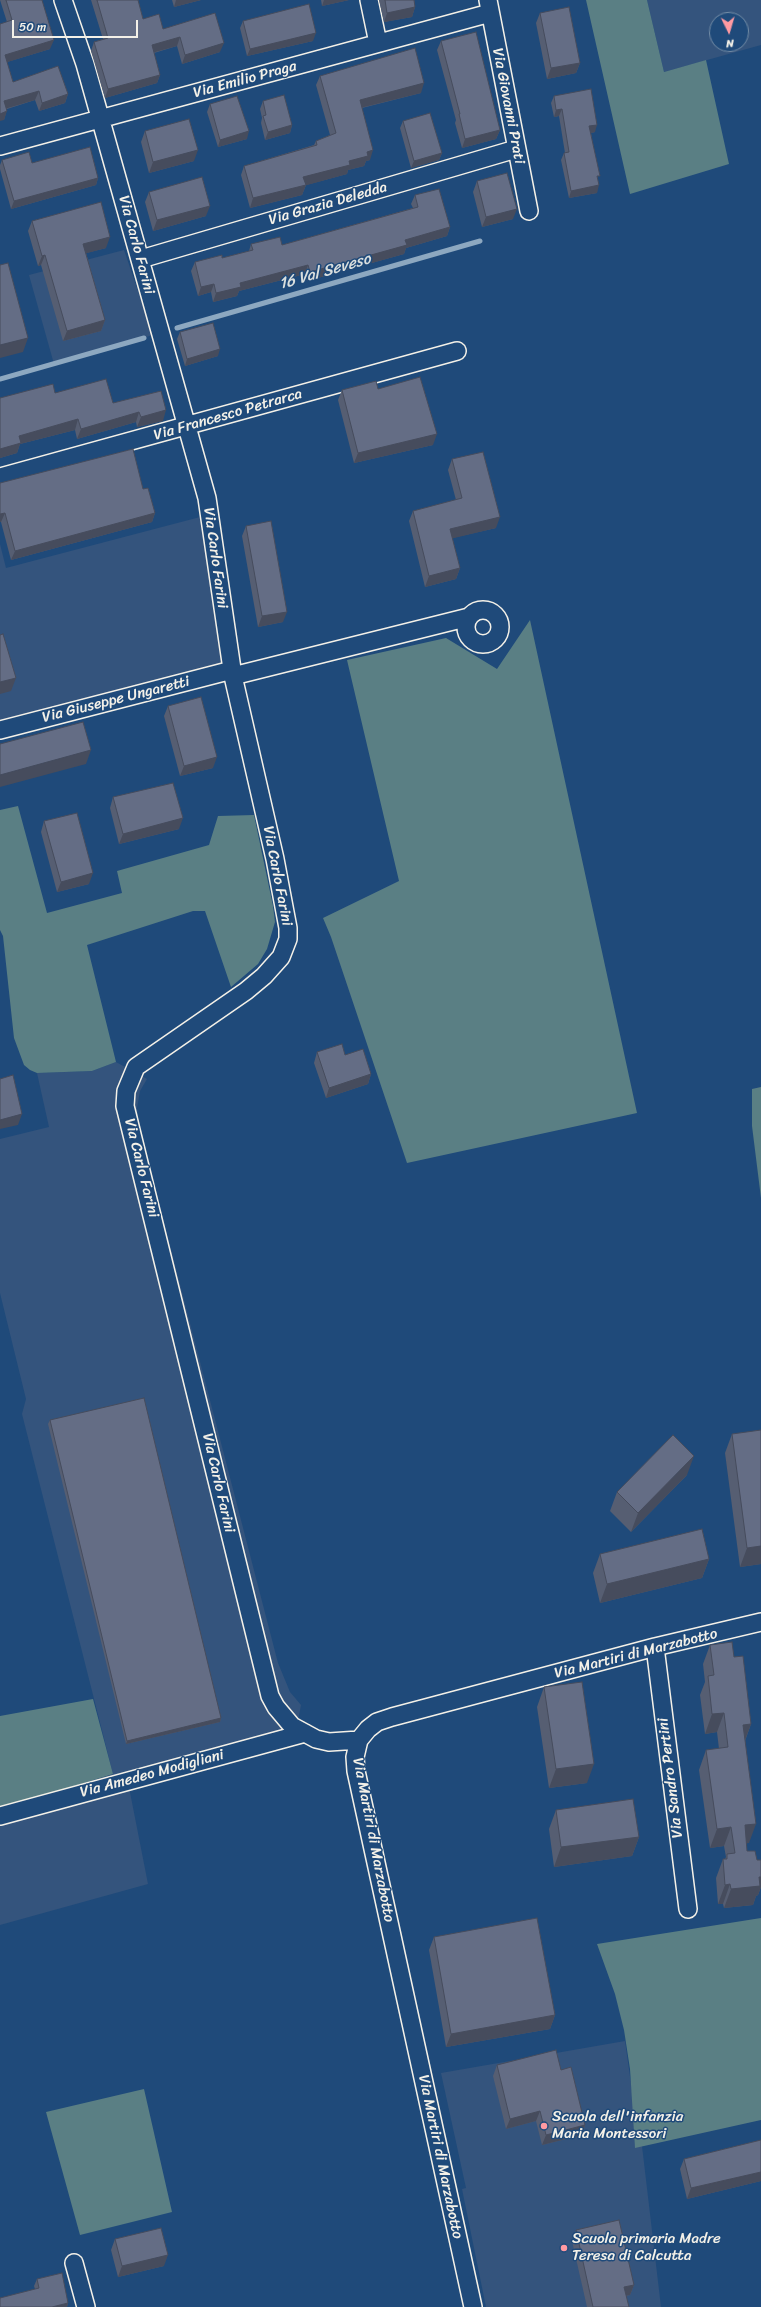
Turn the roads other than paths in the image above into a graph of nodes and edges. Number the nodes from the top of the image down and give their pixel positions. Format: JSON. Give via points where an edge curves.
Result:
{"nodes":[{"id":1,"x":63,"y":0,"type":"edge"},
{"id":2,"x":369,"y":0,"type":"edge"},
{"id":3,"x":489,"y":6,"type":"edge"},
{"id":4,"x":378,"y":43,"type":"junction"},
{"id":5,"x":100,"y":119,"type":"junction"},
{"id":6,"x":0,"y":146,"type":"edge"},
{"id":7,"x":516,"y":149,"type":"junction"},
{"id":8,"x":529,"y":211,"type":"dead end"},
{"id":9,"x":141,"y":259,"type":"junction"},
{"id":10,"x":457,"y":351,"type":"dead end"},
{"id":11,"x":186,"y":427,"type":"junction"},
{"id":12,"x":0,"y":476,"type":"edge"},
{"id":13,"x":469,"y":617,"type":"junction"},
{"id":14,"x":431,"y":627,"type":"junction"},
{"id":15,"x":469,"y":636,"type":"junction"},
{"id":16,"x":232,"y":673,"type":"junction"},
{"id":17,"x":0,"y":730,"type":"edge"},
{"id":18,"x":761,"y":1622,"type":"edge"},
{"id":19,"x":655,"y":1647,"type":"junction"},
{"id":20,"x":305,"y":1733,"type":"junction"},
{"id":21,"x":359,"y":1740,"type":"junction"},
{"id":22,"x":0,"y":1816,"type":"edge"},
{"id":23,"x":688,"y":1909,"type":"dead end"},
{"id":24,"x":74,"y":2263,"type":"dead end"},
{"id":25,"x":86,"y":2307,"type":"edge"},
{"id":26,"x":473,"y":2307,"type":"edge"}],
"edges":[{"from":1,"to":5,"type":"street","name":"Via Carlo Farini","via":[[85,64]]},
{"from":2,"to":4,"type":"street"},
{"from":3,"to":4,"type":"street","name":"Via Emilio Praga"},
{"from":3,"to":7,"type":"street","name":"Via Giovanni Prati"},
{"from":4,"to":5,"type":"street","name":"Via Emilio Praga"},
{"from":5,"to":6,"type":"street","name":"Via Emilio Praga"},
{"from":5,"to":9,"type":"street","name":"Via Carlo Farini"},
{"from":7,"to":8,"type":"street","name":"Via Giovanni Prati"},
{"from":7,"to":9,"type":"street","name":"Via Grazia Deledda"},
{"from":9,"to":11,"type":"street","name":"Via Carlo Farini"},
{"from":10,"to":11,"type":"street","name":"Via Francesco Petrarca"},
{"from":11,"to":12,"type":"street","name":"Via Francesco Petrarca"},
{"from":11,"to":16,"type":"street","name":"Via Carlo Farini","via":[[212,523]]},
{"from":13,"to":14,"type":"street","name":"Via Giuseppe Ungaretti"},
{"from":13,"to":15,"type":"street","via":[[466,627]]},
{"from":13,"to":15,"type":"street","via":[[485,610],[495,614],[501,625],[498,636],[489,643],[478,644]]},
{"from":14,"to":15,"type":"street","name":"Via Giuseppe Ungaretti"},
{"from":14,"to":16,"type":"street","name":"Via Giuseppe Ungaretti"},
{"from":16,"to":17,"type":"street","name":"Via Giuseppe Ungaretti"},
{"from":16,"to":20,"type":"street","name":"Via Carlo Farini","via":[[287,912],[288,939],[281,957],[264,976],[136,1067],[126,1091],[125,1106],[265,1681],[276,1707],[292,1726]]},
{"from":18,"to":19,"type":"street","name":"Via Martiri di Marzabotto"},
{"from":19,"to":21,"type":"street","name":"Via Martiri di Marzabotto","via":[[392,1717],[368,1728]]},
{"from":19,"to":23,"type":"street","name":"Via Sandro Pertini"},
{"from":20,"to":21,"type":"street","name":"Via Carlo Farini","via":[[329,1742]]},
{"from":20,"to":22,"type":"street","name":"Via Amedeo Modigliani"},
{"from":21,"to":26,"type":"street","name":"Via Martiri di Marzabotto","via":[[355,1757],[358,1778]]},
{"from":24,"to":25,"type":"street"}]}
